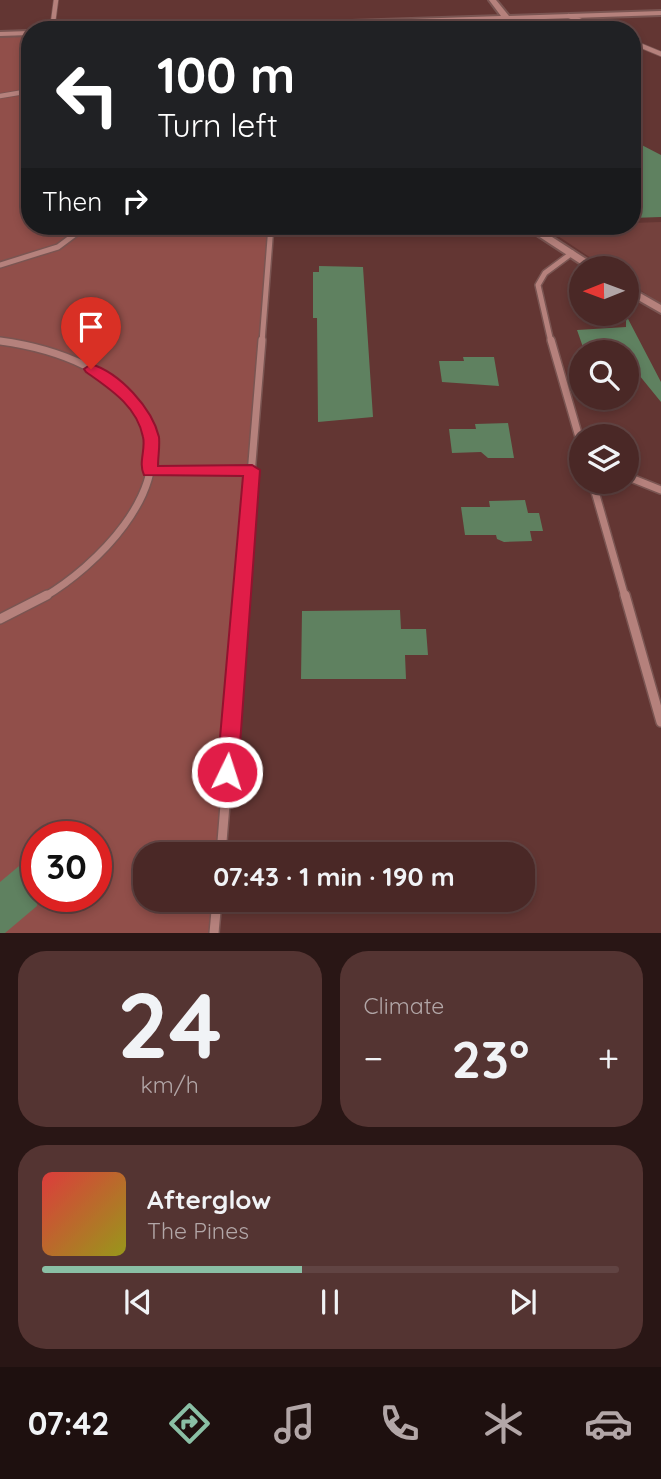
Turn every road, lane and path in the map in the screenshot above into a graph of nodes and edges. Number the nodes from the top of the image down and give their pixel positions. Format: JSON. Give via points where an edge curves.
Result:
{"nodes":[{"id":1,"x":56,"y":0,"type":"edge"},
{"id":2,"x":492,"y":0,"type":"edge"},
{"id":3,"x":661,"y":13,"type":"edge"},
{"id":4,"x":569,"y":16,"type":"junction"},
{"id":5,"x":506,"y":17,"type":"junction"},
{"id":6,"x":53,"y":21,"type":"edge"},
{"id":7,"x":407,"y":21,"type":"edge"},
{"id":8,"x":581,"y":21,"type":"edge"},
{"id":9,"x":21,"y":33,"type":"edge"},
{"id":10,"x":0,"y":34,"type":"edge"},
{"id":11,"x":641,"y":46,"type":"edge"},
{"id":12,"x":661,"y":54,"type":"edge"},
{"id":13,"x":21,"y":92,"type":"edge"},
{"id":14,"x":0,"y":96,"type":"edge"},
{"id":15,"x":75,"y":235,"type":"edge"},
{"id":16,"x":270,"y":235,"type":"edge"},
{"id":17,"x":543,"y":235,"type":"edge"},
{"id":18,"x":572,"y":253,"type":"junction"},
{"id":19,"x":577,"y":256,"type":"edge"},
{"id":20,"x":0,"y":265,"type":"edge"},
{"id":21,"x":639,"y":296,"type":"edge"},
{"id":22,"x":661,"y":310,"type":"edge"},
{"id":23,"x":0,"y":341,"type":"edge"},
{"id":24,"x":575,"y":424,"type":"edge"},
{"id":25,"x":252,"y":470,"type":"junction"},
{"id":26,"x":149,"y":471,"type":"junction"},
{"id":27,"x":639,"y":481,"type":"edge"},
{"id":28,"x":661,"y":490,"type":"edge"},
{"id":29,"x":596,"y":494,"type":"edge"},
{"id":30,"x":0,"y":619,"type":"edge"},
{"id":31,"x":661,"y":722,"type":"edge"},
{"id":32,"x":221,"y":842,"type":"edge"},
{"id":33,"x":216,"y":912,"type":"edge"},
{"id":34,"x":214,"y":933,"type":"edge"}],
"edges":[{"from":1,"to":6,"type":"street"},
{"from":2,"to":5,"type":"main road"},
{"from":3,"to":4,"type":"main road"},
{"from":4,"to":5,"type":"main road"},
{"from":4,"to":8,"type":"street"},
{"from":5,"to":7,"type":"main road"},
{"from":9,"to":10,"type":"main road"},
{"from":11,"to":12,"type":"street"},
{"from":13,"to":14,"type":"street"},
{"from":15,"to":20,"type":"street","via":[[46,252]]},
{"from":16,"to":25,"type":"street"},
{"from":17,"to":18,"type":"main road"},
{"from":18,"to":19,"type":"main road"},
{"from":18,"to":24,"type":"street","via":[[545,273],[538,285]]},
{"from":21,"to":22,"type":"main road"},
{"from":23,"to":26,"type":"street","via":[[57,351],[122,390],[148,426],[153,453]]},
{"from":25,"to":26,"type":"street"},
{"from":25,"to":32,"type":"street"},
{"from":26,"to":30,"type":"street","via":[[146,489],[131,514],[93,560],[43,597]]},
{"from":27,"to":28,"type":"street"},
{"from":29,"to":31,"type":"street"},
{"from":33,"to":34,"type":"street"}]}
